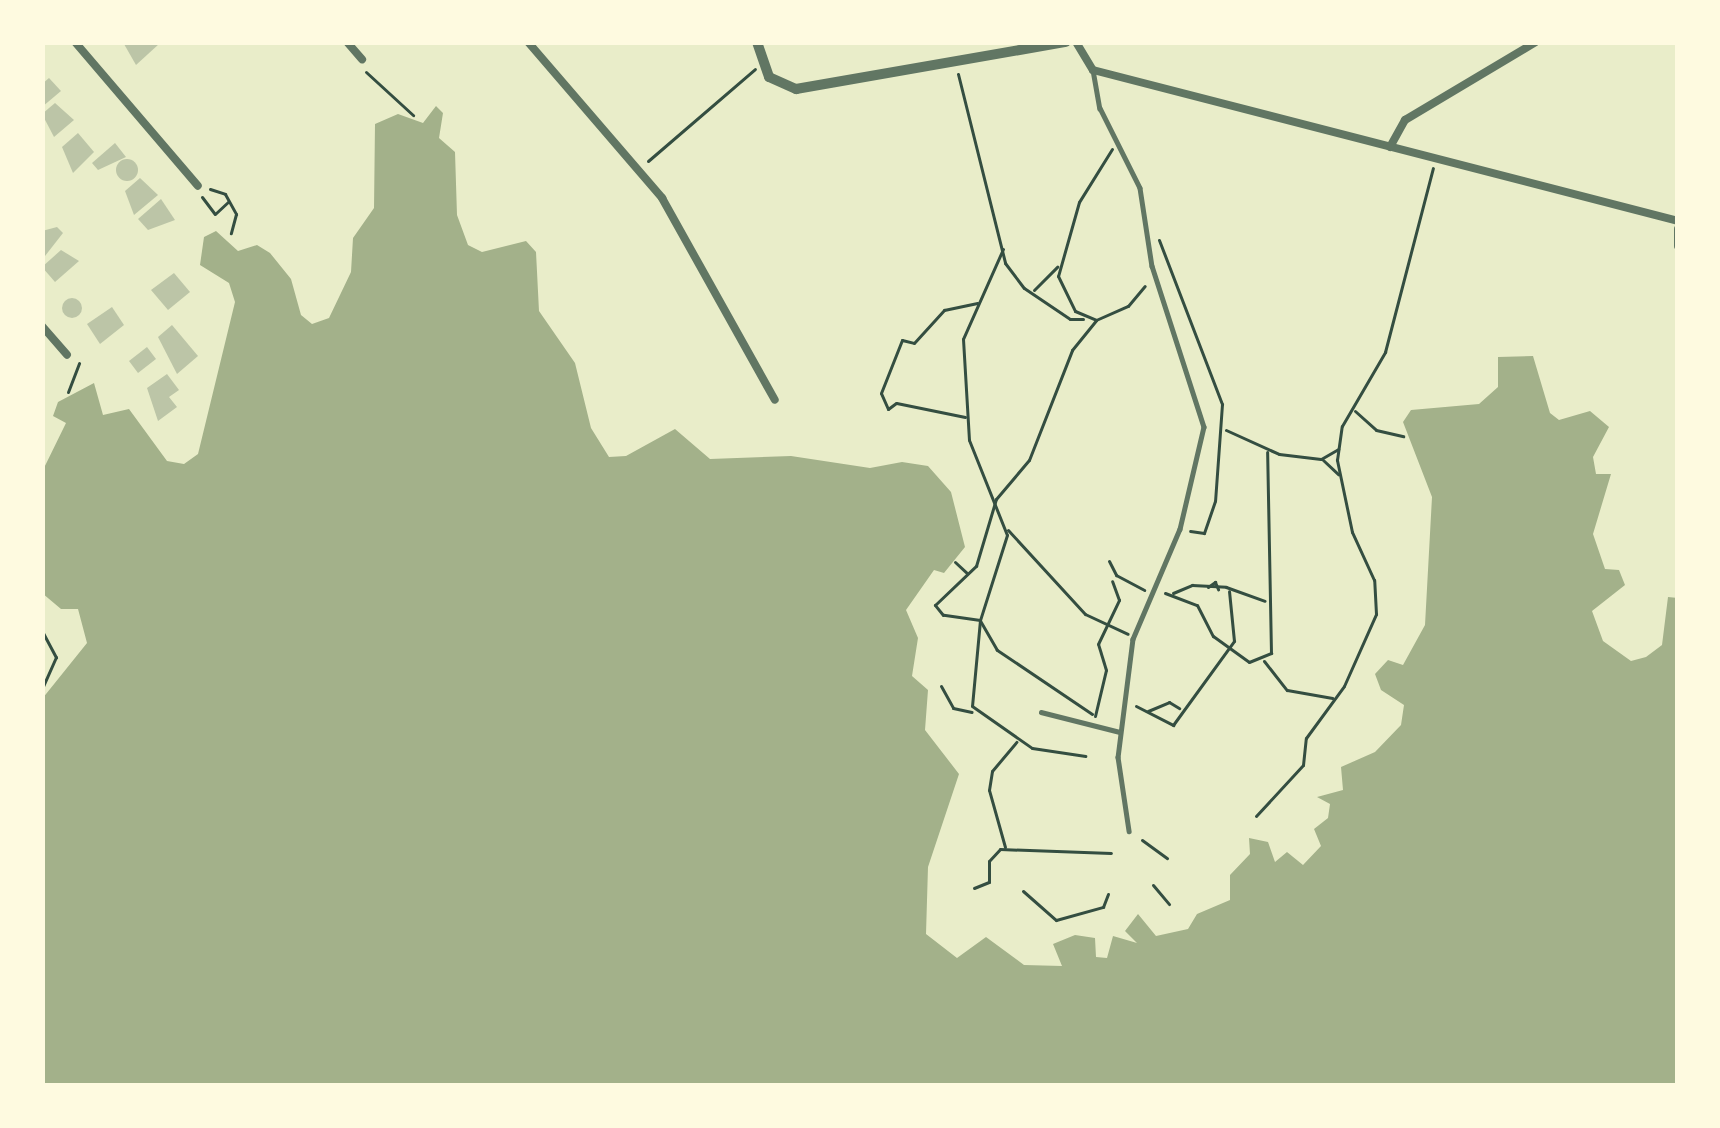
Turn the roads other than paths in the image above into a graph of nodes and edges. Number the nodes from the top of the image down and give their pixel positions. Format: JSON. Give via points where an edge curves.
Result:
{"nodes":[{"id":1,"x":75,"y":42,"type":"edge"},
{"id":2,"x":347,"y":42,"type":"edge"},
{"id":3,"x":528,"y":42,"type":"edge"},
{"id":4,"x":757,"y":42,"type":"edge"},
{"id":5,"x":1066,"y":42,"type":"edge"},
{"id":6,"x":1076,"y":42,"type":"edge"},
{"id":7,"x":1536,"y":42,"type":"edge"},
{"id":8,"x":362,"y":59,"type":"dead end"},
{"id":9,"x":1093,"y":70,"type":"junction"},
{"id":10,"x":1390,"y":147,"type":"junction"},
{"id":11,"x":199,"y":186,"type":"road end"},
{"id":12,"x":1678,"y":225,"type":"edge"},
{"id":13,"x":1678,"y":246,"type":"edge"},
{"id":14,"x":42,"y":326,"type":"edge"},
{"id":15,"x":67,"y":355,"type":"road end"},
{"id":16,"x":775,"y":400,"type":"dead end"},
{"id":17,"x":1041,"y":712,"type":"dead end"},
{"id":18,"x":1120,"y":733,"type":"junction"},
{"id":19,"x":1130,"y":831,"type":"dead end"}],
"edges":[{"from":1,"to":11,"type":"street"},
{"from":2,"to":8,"type":"street"},
{"from":3,"to":16,"type":"street","via":[[662,198]]},
{"from":4,"to":5,"type":"street","via":[[778,85],[796,89]]},
{"from":6,"to":9,"type":"street"},
{"from":7,"to":10,"type":"street","via":[[1405,120]]},
{"from":9,"to":10,"type":"street"},
{"from":9,"to":18,"type":"lane","via":[[1096,97],[1140,188],[1158,282],[1204,427],[1180,529],[1134,636]]},
{"from":10,"to":12,"type":"street"},
{"from":12,"to":13,"type":"street"},
{"from":14,"to":15,"type":"street"},
{"from":17,"to":18,"type":"lane"},
{"from":18,"to":19,"type":"lane"}]}
